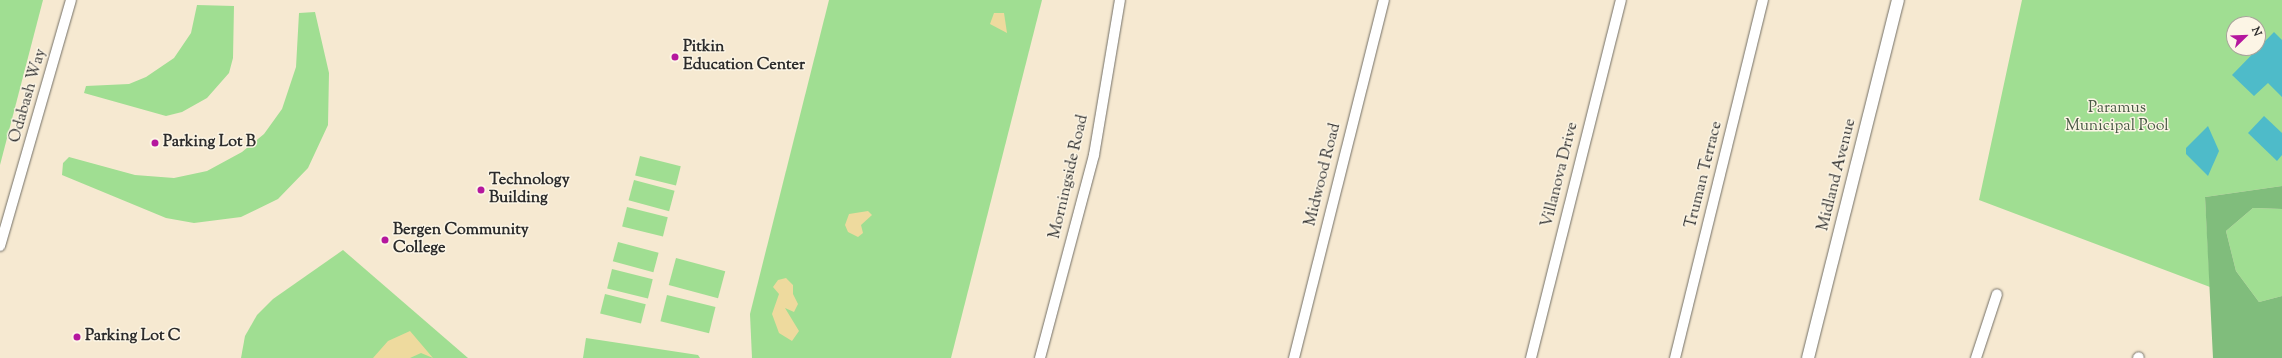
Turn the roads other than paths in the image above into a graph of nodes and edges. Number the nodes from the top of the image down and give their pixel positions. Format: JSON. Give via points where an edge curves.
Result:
{"nodes":[{"id":1,"x":71,"y":0,"type":"edge"},
{"id":2,"x":1120,"y":0,"type":"edge"},
{"id":3,"x":1384,"y":0,"type":"edge"},
{"id":4,"x":1621,"y":0,"type":"edge"},
{"id":5,"x":1763,"y":0,"type":"edge"},
{"id":6,"x":1898,"y":0,"type":"edge"},
{"id":7,"x":0,"y":246,"type":"edge"},
{"id":8,"x":1997,"y":294,"type":"dead end"},
{"id":9,"x":1040,"y":358,"type":"edge"},
{"id":10,"x":1294,"y":358,"type":"edge"},
{"id":11,"x":1531,"y":358,"type":"edge"},
{"id":12,"x":1675,"y":358,"type":"edge"},
{"id":13,"x":1808,"y":358,"type":"edge"},
{"id":14,"x":1976,"y":358,"type":"edge"}],
"edges":[{"from":1,"to":7,"type":"street","name":"Odabash Way"},
{"from":2,"to":9,"type":"street","name":"Morningside Road","via":[[1094,155]]},
{"from":3,"to":10,"type":"street","name":"Midwood Road"},
{"from":4,"to":11,"type":"street","name":"Villanova Drive"},
{"from":5,"to":12,"type":"street","name":"Truman Terrace"},
{"from":6,"to":13,"type":"street","name":"Midland Avenue"},
{"from":8,"to":14,"type":"street"}]}
